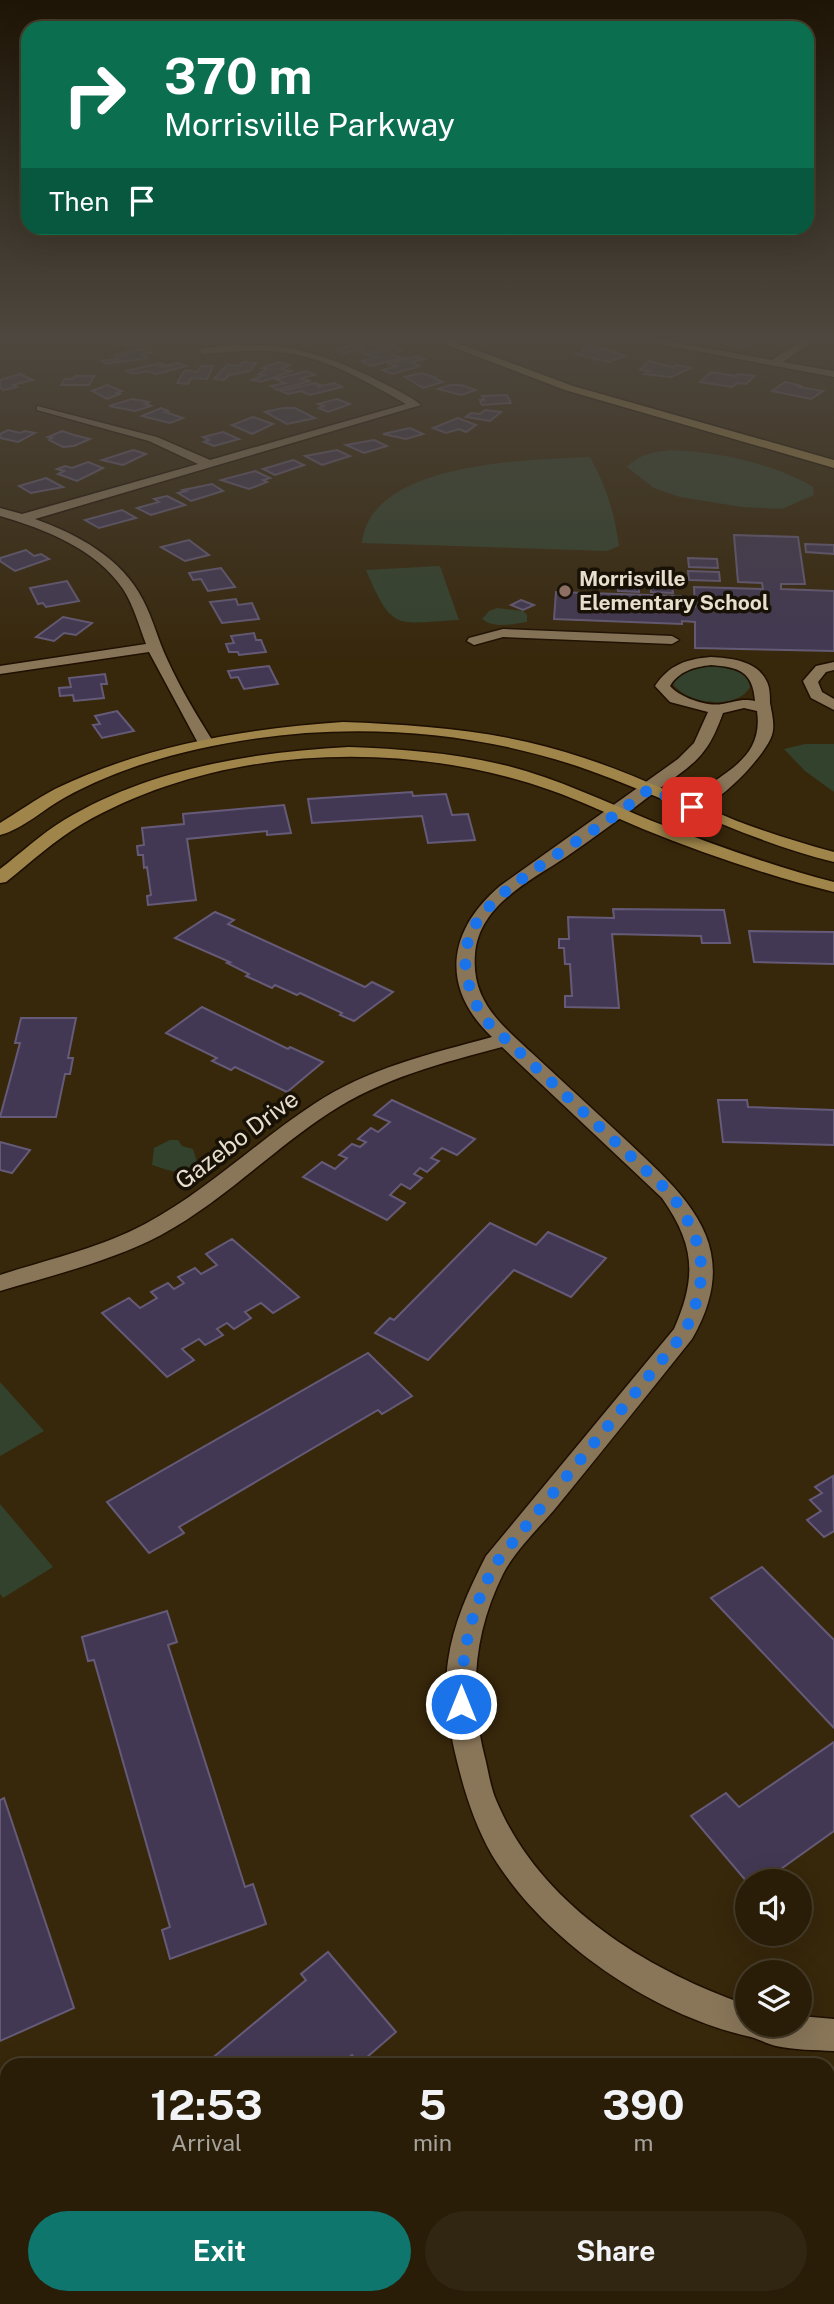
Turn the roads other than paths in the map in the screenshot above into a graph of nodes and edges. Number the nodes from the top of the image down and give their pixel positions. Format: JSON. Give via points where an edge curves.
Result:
{"nodes":[{"id":1,"x":174,"y":449,"type":"edge"},
{"id":2,"x":262,"y":449,"type":"edge"},
{"id":3,"x":780,"y":449,"type":"edge"},
{"id":4,"x":208,"y":464,"type":"junction"},
{"id":5,"x":834,"y":464,"type":"edge"},
{"id":6,"x":0,"y":512,"type":"edge"},
{"id":7,"x":23,"y":518,"type":"junction"},
{"id":8,"x":672,"y":640,"type":"dead end"},
{"id":9,"x":474,"y":641,"type":"dead end"},
{"id":10,"x":155,"y":647,"type":"junction"},
{"id":11,"x":834,"y":666,"type":"edge"},
{"id":12,"x":0,"y":670,"type":"edge"},
{"id":13,"x":834,"y":705,"type":"edge"},
{"id":14,"x":764,"y":708,"type":"junction"},
{"id":15,"x":716,"y":710,"type":"junction"},
{"id":16,"x":206,"y":743,"type":"junction"},
{"id":17,"x":649,"y":789,"type":"junction"},
{"id":18,"x":692,"y":807,"type":"junction"},
{"id":19,"x":620,"y":813,"type":"junction"},
{"id":20,"x":0,"y":830,"type":"edge"},
{"id":21,"x":834,"y":857,"type":"edge"},
{"id":22,"x":0,"y":878,"type":"edge"},
{"id":23,"x":834,"y":887,"type":"edge"},
{"id":24,"x":505,"y":1040,"type":"junction"},
{"id":25,"x":0,"y":1283,"type":"edge"},
{"id":26,"x":735,"y":2017,"type":"edge"},
{"id":27,"x":812,"y":2033,"type":"edge"},
{"id":28,"x":834,"y":2035,"type":"edge"}],
"edges":[{"from":1,"to":4,"type":"street"},
{"from":2,"to":4,"type":"street"},
{"from":3,"to":5,"type":"main road"},
{"from":4,"to":7,"type":"street"},
{"from":6,"to":7,"type":"street"},
{"from":7,"to":10,"type":"street","via":[[74,541],[113,569],[136,600]]},
{"from":8,"to":9,"type":"street","via":[[503,633]]},
{"from":10,"to":12,"type":"street"},
{"from":10,"to":16,"type":"street","via":[[180,702]]},
{"from":11,"to":13,"type":"street","via":[[821,669],[810,681],[816,695]]},
{"from":14,"to":15,"type":"street","via":[[744,703]]},
{"from":14,"to":15,"type":"street","via":[[760,683],[734,665],[694,663],[666,676],[662,686],[674,700]]},
{"from":14,"to":18,"type":"street","via":[[768,723],[753,754],[736,774]]},
{"from":15,"to":17,"type":"street","via":[[698,748]]},
{"from":16,"to":17,"type":"main road","via":[[260,734],[391,727],[483,737],[556,754]]},
{"from":16,"to":20,"type":"main road","via":[[117,768],[30,809]]},
{"from":17,"to":18,"type":"main road"},
{"from":17,"to":19,"type":"street"},
{"from":18,"to":21,"type":"main road"},
{"from":19,"to":22,"type":"main road","via":[[554,786],[459,762],[407,754],[307,753],[206,770],[112,802],[67,826]]},
{"from":19,"to":23,"type":"main road","via":[[742,861]]},
{"from":19,"to":24,"type":"street","via":[[494,898],[472,930],[465,956],[467,982],[484,1019]]},
{"from":24,"to":25,"type":"street","name":"Gazebo Drive","via":[[412,1066],[349,1092],[314,1113],[186,1211],[149,1232]]},
{"from":24,"to":26,"type":"street","via":[[670,1193],[687,1216],[704,1265],[695,1309],[684,1333],[495,1564],[461,1661],[467,1744],[482,1803],[496,1833],[521,1871],[561,1916],[612,1958],[661,1986]]},
{"from":27,"to":28,"type":"street"}]}
